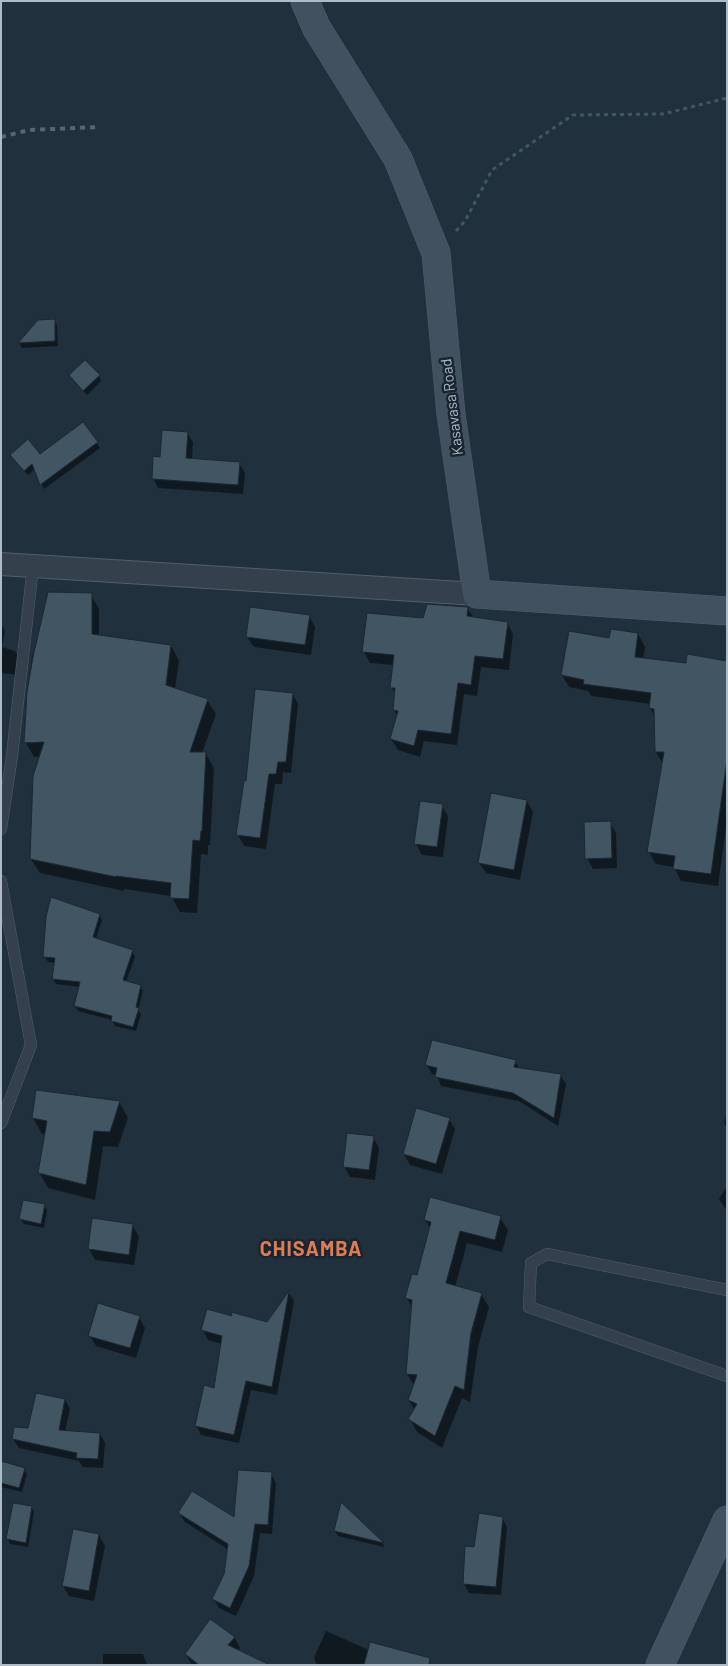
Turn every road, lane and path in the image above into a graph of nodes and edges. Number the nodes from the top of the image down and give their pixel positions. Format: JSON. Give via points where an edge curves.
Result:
{"nodes":[{"id":1,"x":305,"y":1,"type":"edge"},
{"id":2,"x":727,"y":98,"type":"edge"},
{"id":3,"x":436,"y":253,"type":"junction"},
{"id":4,"x":1,"y":564,"type":"edge"},
{"id":5,"x":33,"y":566,"type":"junction"},
{"id":6,"x":477,"y":594,"type":"junction"},
{"id":7,"x":727,"y":611,"type":"edge"},
{"id":8,"x":1,"y":829,"type":"edge"},
{"id":9,"x":1,"y":880,"type":"edge"},
{"id":10,"x":1,"y":1123,"type":"edge"},
{"id":11,"x":727,"y":1290,"type":"edge"},
{"id":12,"x":727,"y":1376,"type":"edge"},
{"id":13,"x":727,"y":1520,"type":"edge"},
{"id":14,"x":660,"y":1665,"type":"edge"}],
"edges":[{"from":1,"to":3,"type":"street","name":"Kasavasa Road","via":[[316,27],[398,159]]},
{"from":2,"to":3,"type":"path","via":[[663,114],[573,115],[492,170],[465,221]]},
{"from":3,"to":6,"type":"street","name":"Kasavasa Road","via":[[451,414]]},
{"from":4,"to":5,"type":"street"},
{"from":5,"to":6,"type":"street"},
{"from":5,"to":8,"type":"lane"},
{"from":6,"to":7,"type":"street"},
{"from":9,"to":10,"type":"lane","via":[[31,1044]]},
{"from":11,"to":12,"type":"lane","via":[[547,1254],[531,1263],[529,1307]]},
{"from":13,"to":14,"type":"street"}]}
